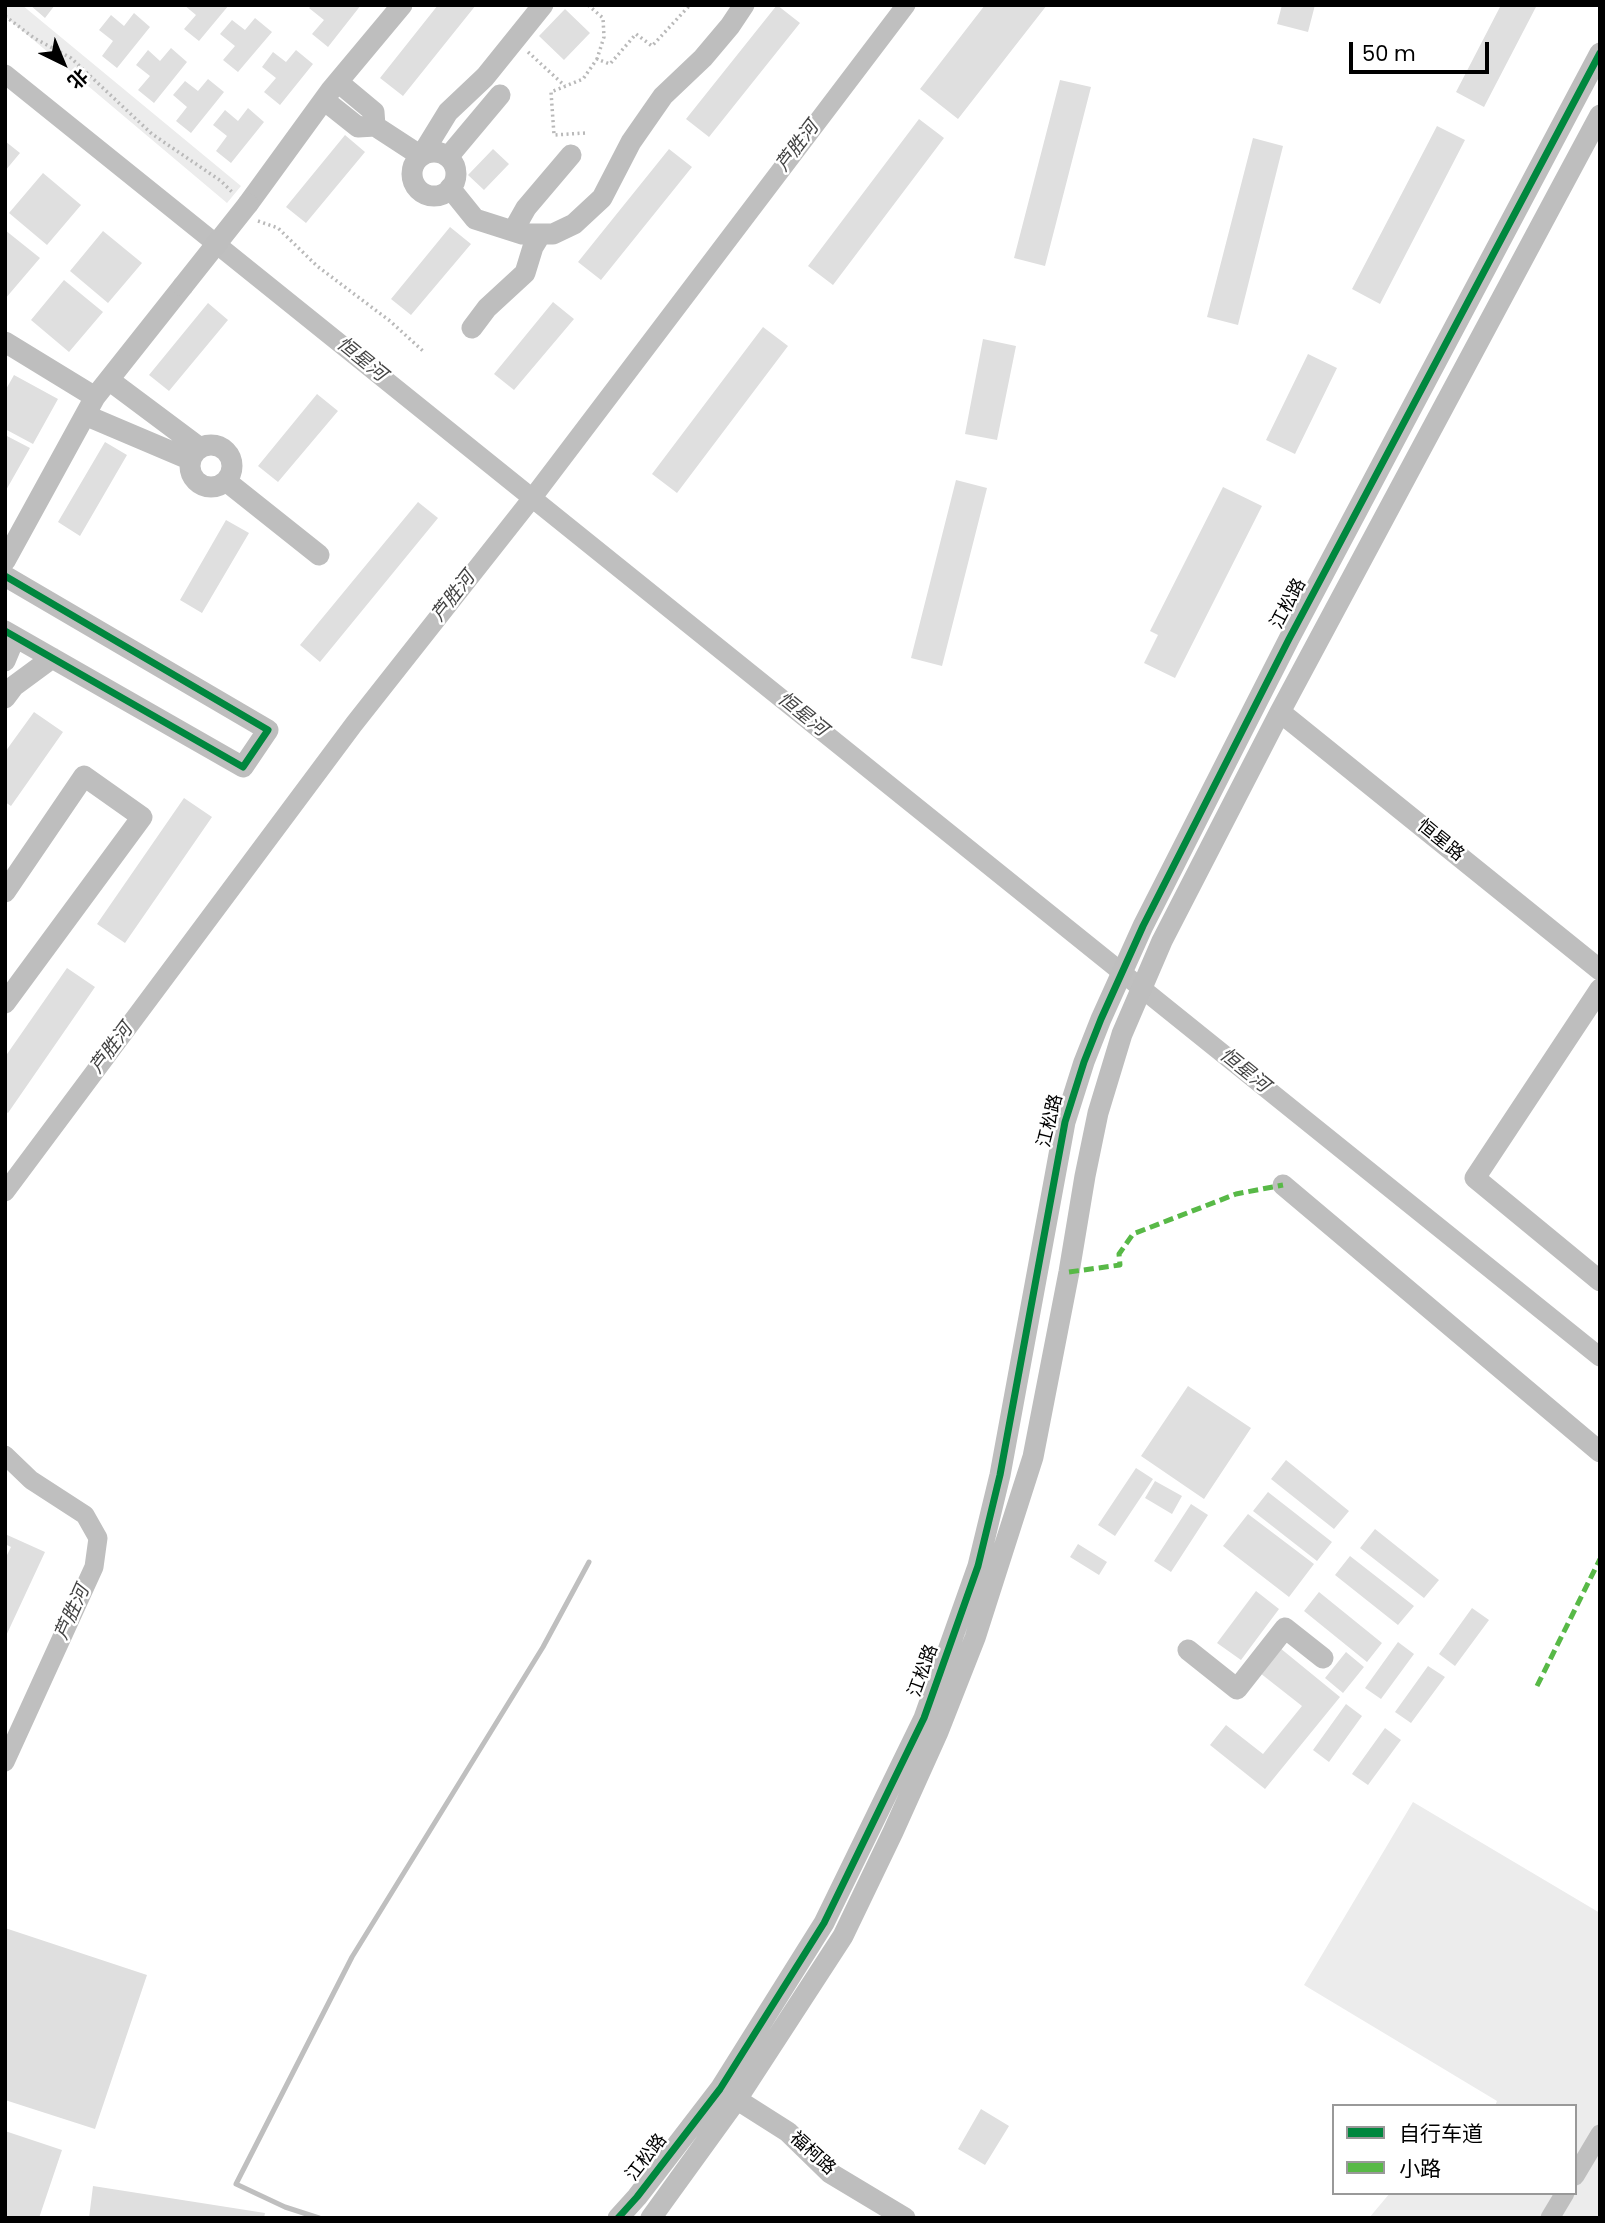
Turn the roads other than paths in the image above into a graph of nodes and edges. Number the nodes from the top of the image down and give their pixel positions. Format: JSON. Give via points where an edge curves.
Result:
{"nodes":[{"id":1,"x":402,"y":5,"type":"edge"},
{"id":2,"x":543,"y":5,"type":"edge"},
{"id":3,"x":744,"y":5,"type":"edge"},
{"id":4,"x":1600,"y":53,"type":"edge"},
{"id":5,"x":338,"y":82,"type":"junction"},
{"id":6,"x":500,"y":95,"type":"dead end"},
{"id":7,"x":324,"y":100,"type":"junction"},
{"id":8,"x":1600,"y":115,"type":"edge"},
{"id":9,"x":375,"y":125,"type":"junction"},
{"id":10,"x":571,"y":155,"type":"dead end"},
{"id":11,"x":421,"y":156,"type":"junction"},
{"id":12,"x":448,"y":157,"type":"junction"},
{"id":13,"x":450,"y":188,"type":"junction"},
{"id":14,"x":513,"y":231,"type":"junction"},
{"id":15,"x":541,"y":234,"type":"junction"},
{"id":16,"x":472,"y":328,"type":"dead end"},
{"id":17,"x":5,"y":342,"type":"edge"},
{"id":18,"x":109,"y":380,"type":"junction"},
{"id":19,"x":90,"y":406,"type":"junction"},
{"id":20,"x":196,"y":454,"type":"junction"},
{"id":21,"x":226,"y":481,"type":"junction"},
{"id":22,"x":319,"y":555,"type":"dead end"},
{"id":23,"x":5,"y":561,"type":"edge"},
{"id":24,"x":5,"y":576,"type":"edge"},
{"id":25,"x":10,"y":634,"type":"edge"},
{"id":26,"x":52,"y":658,"type":"junction"},
{"id":27,"x":5,"y":662,"type":"edge"},
{"id":28,"x":10,"y":692,"type":"edge"},
{"id":29,"x":1280,"y":712,"type":"junction"},
{"id":30,"x":5,"y":892,"type":"edge"},
{"id":31,"x":1600,"y":970,"type":"edge"},
{"id":32,"x":1600,"y":989,"type":"edge"},
{"id":33,"x":5,"y":1003,"type":"edge"},
{"id":34,"x":1283,"y":1185,"type":"dead end"},
{"id":35,"x":1040,"y":1260,"type":"junction"},
{"id":36,"x":1069,"y":1272,"type":"junction"},
{"id":37,"x":1600,"y":1281,"type":"edge"},
{"id":38,"x":1600,"y":1452,"type":"edge"},
{"id":39,"x":1188,"y":1650,"type":"dead end"},
{"id":40,"x":1323,"y":1658,"type":"dead end"},
{"id":41,"x":729,"y":2094,"type":"junction"},
{"id":42,"x":618,"y":2218,"type":"edge"},
{"id":43,"x":651,"y":2218,"type":"edge"},
{"id":44,"x":905,"y":2218,"type":"edge"}],
"edges":[{"from":1,"to":5,"type":"street"},
{"from":2,"to":11,"type":"street","via":[[485,77],[449,112]]},
{"from":3,"to":15,"type":"street","via":[[703,58],[663,96],[631,142],[602,198],[574,225]]},
{"from":4,"to":35,"type":"street","name":"江松路","via":[[1289,639],[1143,926],[1101,1019],[1065,1122]]},
{"from":5,"to":7,"type":"street"},
{"from":5,"to":9,"type":"street","via":[[374,112]]},
{"from":6,"to":12,"type":"street"},
{"from":7,"to":9,"type":"street","via":[[358,127]]},
{"from":7,"to":18,"type":"street","bridge":true,"via":[[248,208]]},
{"from":8,"to":29,"type":"street","name":"江松路"},
{"from":9,"to":11,"type":"street"},
{"from":10,"to":14,"type":"street","via":[[526,208]]},
{"from":11,"to":12,"type":"street","via":[[434,152]]},
{"from":11,"to":13,"type":"street","via":[[412,176],[418,189],[438,195]]},
{"from":12,"to":13,"type":"street","via":[[456,176]]},
{"from":13,"to":14,"type":"street","via":[[475,219]]},
{"from":14,"to":15,"type":"street"},
{"from":15,"to":16,"type":"street","via":[[525,273]]},
{"from":17,"to":19,"type":"street"},
{"from":18,"to":19,"type":"street"},
{"from":18,"to":20,"type":"street"},
{"from":19,"to":20,"type":"street"},
{"from":19,"to":23,"type":"street"},
{"from":20,"to":21,"type":"street","via":[[192,474],[201,485],[215,487]]},
{"from":20,"to":21,"type":"street","via":[[214,445],[225,451],[232,469]]},
{"from":21,"to":22,"type":"street"},
{"from":24,"to":26,"type":"street","via":[[268,730],[243,767]]},
{"from":25,"to":26,"type":"street"},
{"from":25,"to":27,"type":"street"},
{"from":26,"to":28,"type":"street"},
{"from":27,"to":28,"type":"street"},
{"from":29,"to":31,"type":"street","name":"恒星路"},
{"from":29,"to":36,"type":"street","name":"江松路","via":[[1162,941],[1122,1034],[1098,1113]]},
{"from":30,"to":33,"type":"street","via":[[84,776],[142,817]]},
{"from":32,"to":37,"type":"street","via":[[1475,1178]]},
{"from":34,"to":38,"type":"street"},
{"from":35,"to":36,"type":"street"},
{"from":35,"to":41,"type":"street","name":"江松路","via":[[978,1566],[924,1718],[824,1923]]},
{"from":36,"to":41,"type":"street","name":"江松路","via":[[1033,1457],[975,1638],[947,1709],[843,1936]]},
{"from":39,"to":40,"type":"street","via":[[1237,1689],[1285,1628]]},
{"from":41,"to":42,"type":"street","name":"江松路"},
{"from":41,"to":43,"type":"street","name":"江松路"},
{"from":41,"to":44,"type":"street","name":"福柯路","via":[[788,2132],[830,2173]]}]}
